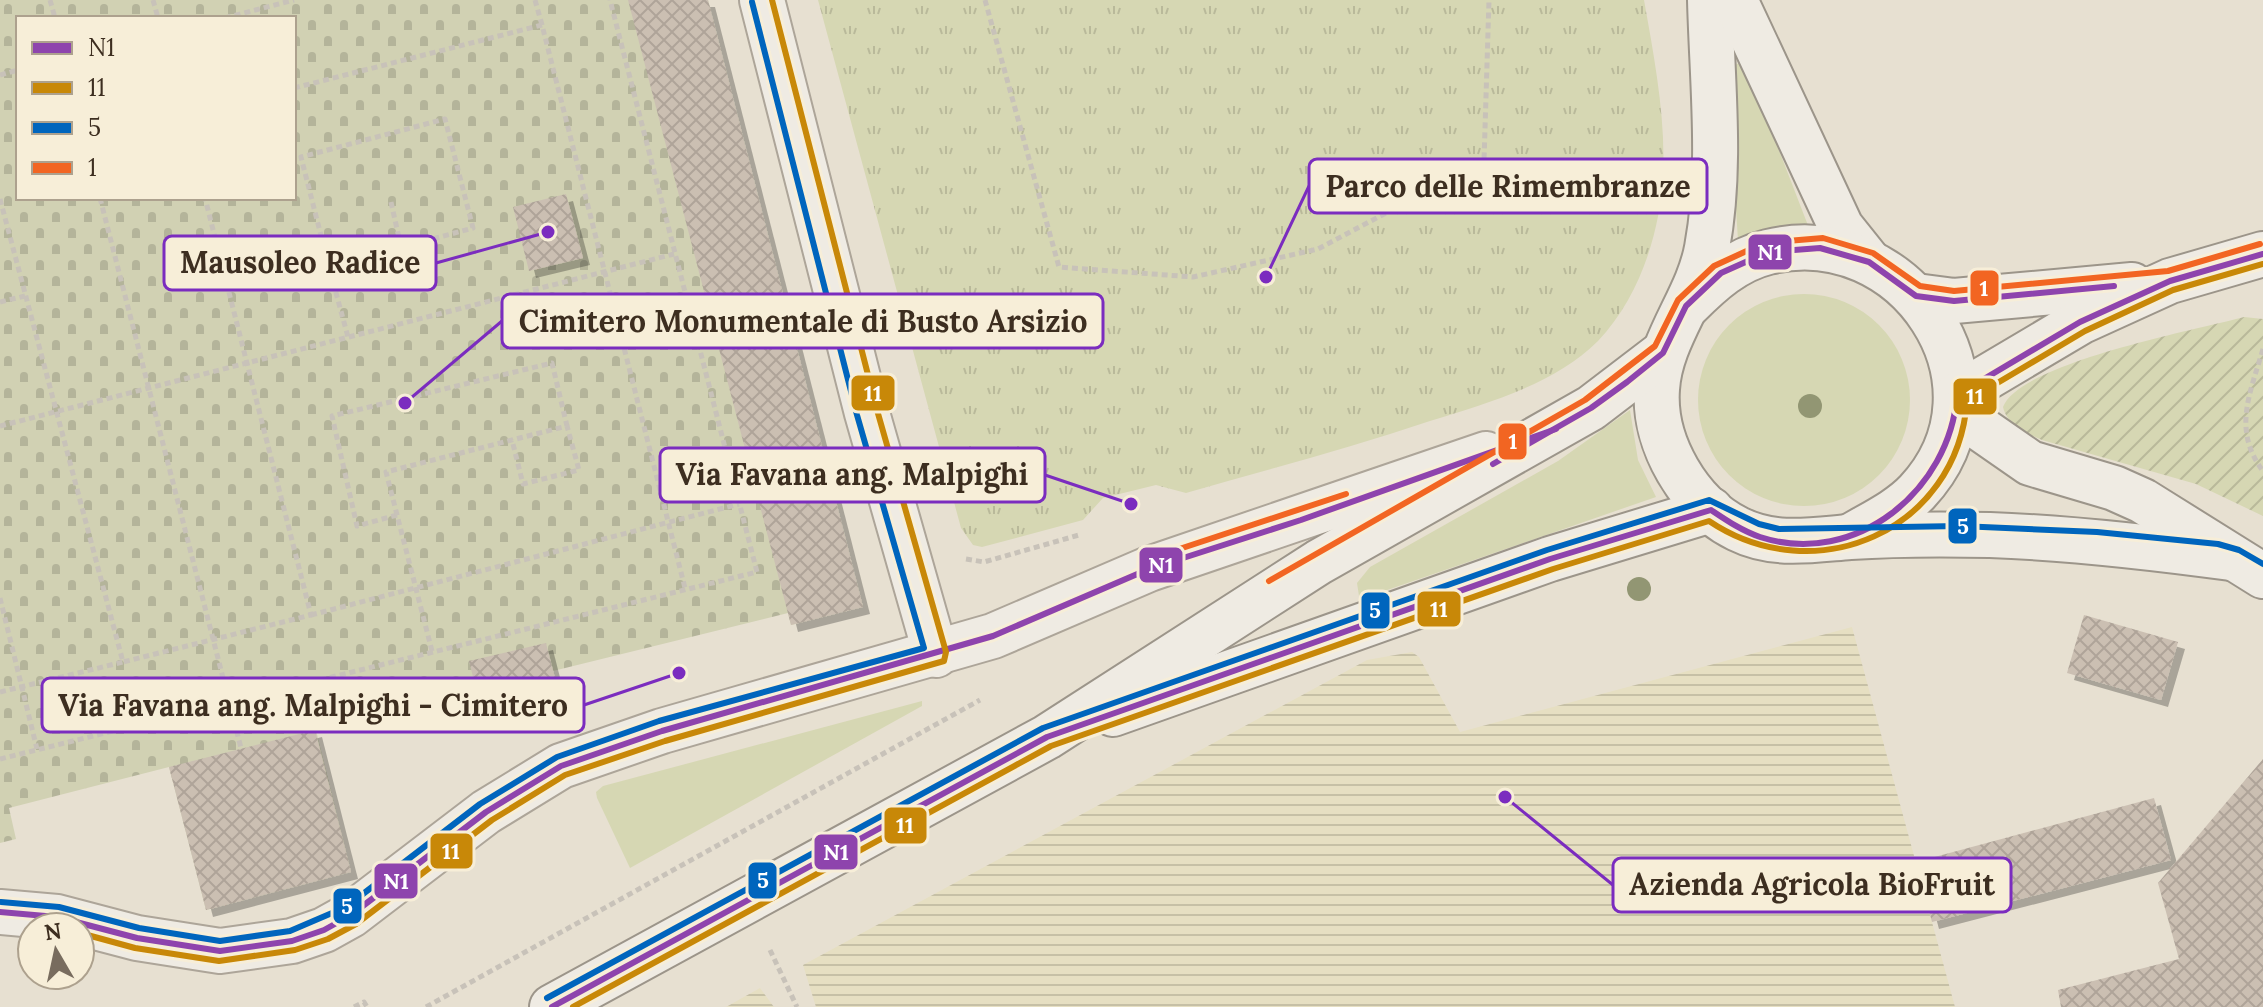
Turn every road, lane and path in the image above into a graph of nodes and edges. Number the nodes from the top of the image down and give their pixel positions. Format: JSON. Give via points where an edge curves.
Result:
{"nodes":[{"id":1,"x":294,"y":0,"type":"edge"},
{"id":2,"x":535,"y":0,"type":"edge"},
{"id":3,"x":610,"y":0,"type":"edge"},
{"id":4,"x":762,"y":0,"type":"edge"},
{"id":5,"x":985,"y":0,"type":"edge"},
{"id":6,"x":1489,"y":0,"type":"edge"},
{"id":7,"x":1710,"y":0,"type":"edge"},
{"id":8,"x":1735,"y":0,"type":"edge"},
{"id":9,"x":233,"y":16,"type":"edge"},
{"id":10,"x":542,"y":25,"type":"junction"},
{"id":11,"x":296,"y":87,"type":"edge"},
{"id":12,"x":0,"y":199,"type":"edge"},
{"id":13,"x":101,"y":200,"type":"edge"},
{"id":14,"x":206,"y":200,"type":"edge"},
{"id":15,"x":391,"y":202,"type":"dead end"},
{"id":16,"x":401,"y":247,"type":"junction"},
{"id":17,"x":674,"y":254,"type":"junction"},
{"id":18,"x":2263,"y":254,"type":"edge"},
{"id":19,"x":1869,"y":262,"type":"junction"},
{"id":20,"x":329,"y":267,"type":"junction"},
{"id":21,"x":604,"y":273,"type":"junction"},
{"id":22,"x":2170,"y":281,"type":"junction"},
{"id":23,"x":25,"y":296,"type":"junction"},
{"id":24,"x":1916,"y":296,"type":"junction"},
{"id":25,"x":0,"y":302,"type":"edge"},
{"id":26,"x":1686,"y":306,"type":"junction"},
{"id":27,"x":348,"y":337,"type":"junction"},
{"id":28,"x":2263,"y":349,"type":"edge"},
{"id":29,"x":1663,"y":353,"type":"junction"},
{"id":30,"x":250,"y":364,"type":"junction"},
{"id":31,"x":149,"y":391,"type":"junction"},
{"id":32,"x":1957,"y":404,"type":"junction"},
{"id":33,"x":56,"y":413,"type":"junction"},
{"id":34,"x":0,"y":426,"type":"edge"},
{"id":35,"x":567,"y":426,"type":"junction"},
{"id":36,"x":1556,"y":429,"type":"junction"},
{"id":37,"x":512,"y":440,"type":"junction"},
{"id":38,"x":2263,"y":471,"type":"edge"},
{"id":39,"x":739,"y":504,"type":"junction"},
{"id":40,"x":1711,"y":510,"type":"junction"},
{"id":41,"x":397,"y":515,"type":"junction"},
{"id":42,"x":669,"y":521,"type":"junction"},
{"id":43,"x":1093,"y":531,"type":"dead end"},
{"id":44,"x":1848,"y":537,"type":"junction"},
{"id":45,"x":960,"y":555,"type":"dead end"},
{"id":46,"x":2247,"y":567,"type":"edge"},
{"id":47,"x":417,"y":587,"type":"junction"},
{"id":48,"x":685,"y":588,"type":"junction"},
{"id":49,"x":0,"y":598,"type":"edge"},
{"id":50,"x":311,"y":615,"type":"junction"},
{"id":51,"x":213,"y":640,"type":"junction"},
{"id":52,"x":432,"y":651,"type":"junction"},
{"id":53,"x":936,"y":655,"type":"junction"},
{"id":54,"x":123,"y":662,"type":"junction"},
{"id":55,"x":20,"y":688,"type":"junction"},
{"id":56,"x":0,"y":692,"type":"edge"},
{"id":57,"x":981,"y":700,"type":"dead end"},
{"id":58,"x":229,"y":703,"type":"junction"},
{"id":59,"x":1047,"y":737,"type":"junction"},
{"id":60,"x":241,"y":748,"type":"dead end"},
{"id":61,"x":37,"y":749,"type":"junction"},
{"id":62,"x":0,"y":759,"type":"edge"},
{"id":63,"x":0,"y":912,"type":"edge"},
{"id":64,"x":794,"y":998,"type":"dead end"},
{"id":65,"x":354,"y":1007,"type":"edge"},
{"id":66,"x":367,"y":1007,"type":"edge"},
{"id":67,"x":426,"y":1007,"type":"edge"},
{"id":68,"x":552,"y":1007,"type":"edge"},
{"id":69,"x":797,"y":1007,"type":"edge"}],
"edges":[{"from":1,"to":9,"type":"path"},
{"from":2,"to":10,"type":"path"},
{"from":3,"to":17,"type":"path"},
{"from":4,"to":53,"type":"street","via":[[867,413]]},
{"from":5,"to":6,"type":"path","via":[[1059,267],[1193,277],[1318,249],[1484,161]]},
{"from":7,"to":26,"type":"street","via":[[1713,205],[1707,251]]},
{"from":8,"to":19,"type":"street","via":[[1841,227]]},
{"from":10,"to":11,"type":"path"},
{"from":10,"to":21,"type":"path"},
{"from":12,"to":23,"type":"path"},
{"from":13,"to":31,"type":"path"},
{"from":14,"to":30,"type":"path"},
{"from":15,"to":16,"type":"path"},
{"from":16,"to":20,"type":"path"},
{"from":16,"to":20,"type":"path","via":[[473,228],[445,119],[301,157]]},
{"from":17,"to":21,"type":"path"},
{"from":17,"to":39,"type":"path"},
{"from":18,"to":22,"type":"street"},
{"from":19,"to":24,"type":"street"},
{"from":19,"to":26,"type":"street","via":[[1820,248],[1768,252],[1721,273]]},
{"from":20,"to":27,"type":"path"},
{"from":21,"to":27,"type":"path"},
{"from":21,"to":42,"type":"path"},
{"from":22,"to":24,"type":"street","via":[[1954,301]]},
{"from":22,"to":32,"type":"street","via":[[2080,322]]},
{"from":23,"to":25,"type":"path"},
{"from":23,"to":33,"type":"path"},
{"from":24,"to":32,"type":"street","via":[[1938,328]]},
{"from":26,"to":29,"type":"street"},
{"from":27,"to":30,"type":"path"},
{"from":28,"to":38,"type":"path","via":[[2245,435]]},
{"from":29,"to":36,"type":"street"},
{"from":29,"to":40,"type":"street","via":[[1657,391],[1661,434],[1683,480]]},
{"from":30,"to":31,"type":"path"},
{"from":30,"to":50,"type":"path"},
{"from":31,"to":33,"type":"path"},
{"from":31,"to":51,"type":"path"},
{"from":32,"to":44,"type":"street","via":[[1940,460],[1916,493]]},
{"from":32,"to":46,"type":"street","via":[[2030,463],[2143,501]]},
{"from":33,"to":34,"type":"path"},
{"from":33,"to":54,"type":"path"},
{"from":35,"to":37,"type":"path"},
{"from":35,"to":37,"type":"path","via":[[579,470],[523,484]]},
{"from":35,"to":41,"type":"path","via":[[552,363],[332,416],[357,526]]},
{"from":36,"to":53,"type":"street","via":[[1149,569]]},
{"from":36,"to":59,"type":"street","via":[[1319,562]]},
{"from":37,"to":41,"type":"path","via":[[386,472]]},
{"from":39,"to":42,"type":"path"},
{"from":39,"to":48,"type":"path","via":[[757,572]]},
{"from":40,"to":44,"type":"street","via":[[1737,529],[1771,540],[1823,542]]},
{"from":40,"to":59,"type":"street","via":[[1550,559]]},
{"from":41,"to":47,"type":"path"},
{"from":42,"to":47,"type":"path"},
{"from":42,"to":48,"type":"path"},
{"from":43,"to":45,"type":"path","via":[[984,562]]},
{"from":44,"to":46,"type":"street","via":[[2033,537],[2120,543]]},
{"from":47,"to":50,"type":"path"},
{"from":47,"to":52,"type":"path"},
{"from":48,"to":52,"type":"path"},
{"from":49,"to":55,"type":"path"},
{"from":50,"to":51,"type":"path"},
{"from":51,"to":54,"type":"path"},
{"from":51,"to":58,"type":"path"},
{"from":52,"to":58,"type":"path"},
{"from":53,"to":63,"type":"street","via":[[662,731],[561,766],[486,812],[351,915],[292,941],[220,951],[137,938],[57,917]]},
{"from":54,"to":55,"type":"path"},
{"from":55,"to":56,"type":"path"},
{"from":55,"to":61,"type":"path"},
{"from":57,"to":67,"type":"path"},
{"from":58,"to":60,"type":"path"},
{"from":58,"to":61,"type":"path"},
{"from":59,"to":68,"type":"street"},
{"from":61,"to":62,"type":"path"},
{"from":64,"to":69,"type":"path"},
{"from":65,"to":66,"type":"path","via":[[364,1002]]}]}
